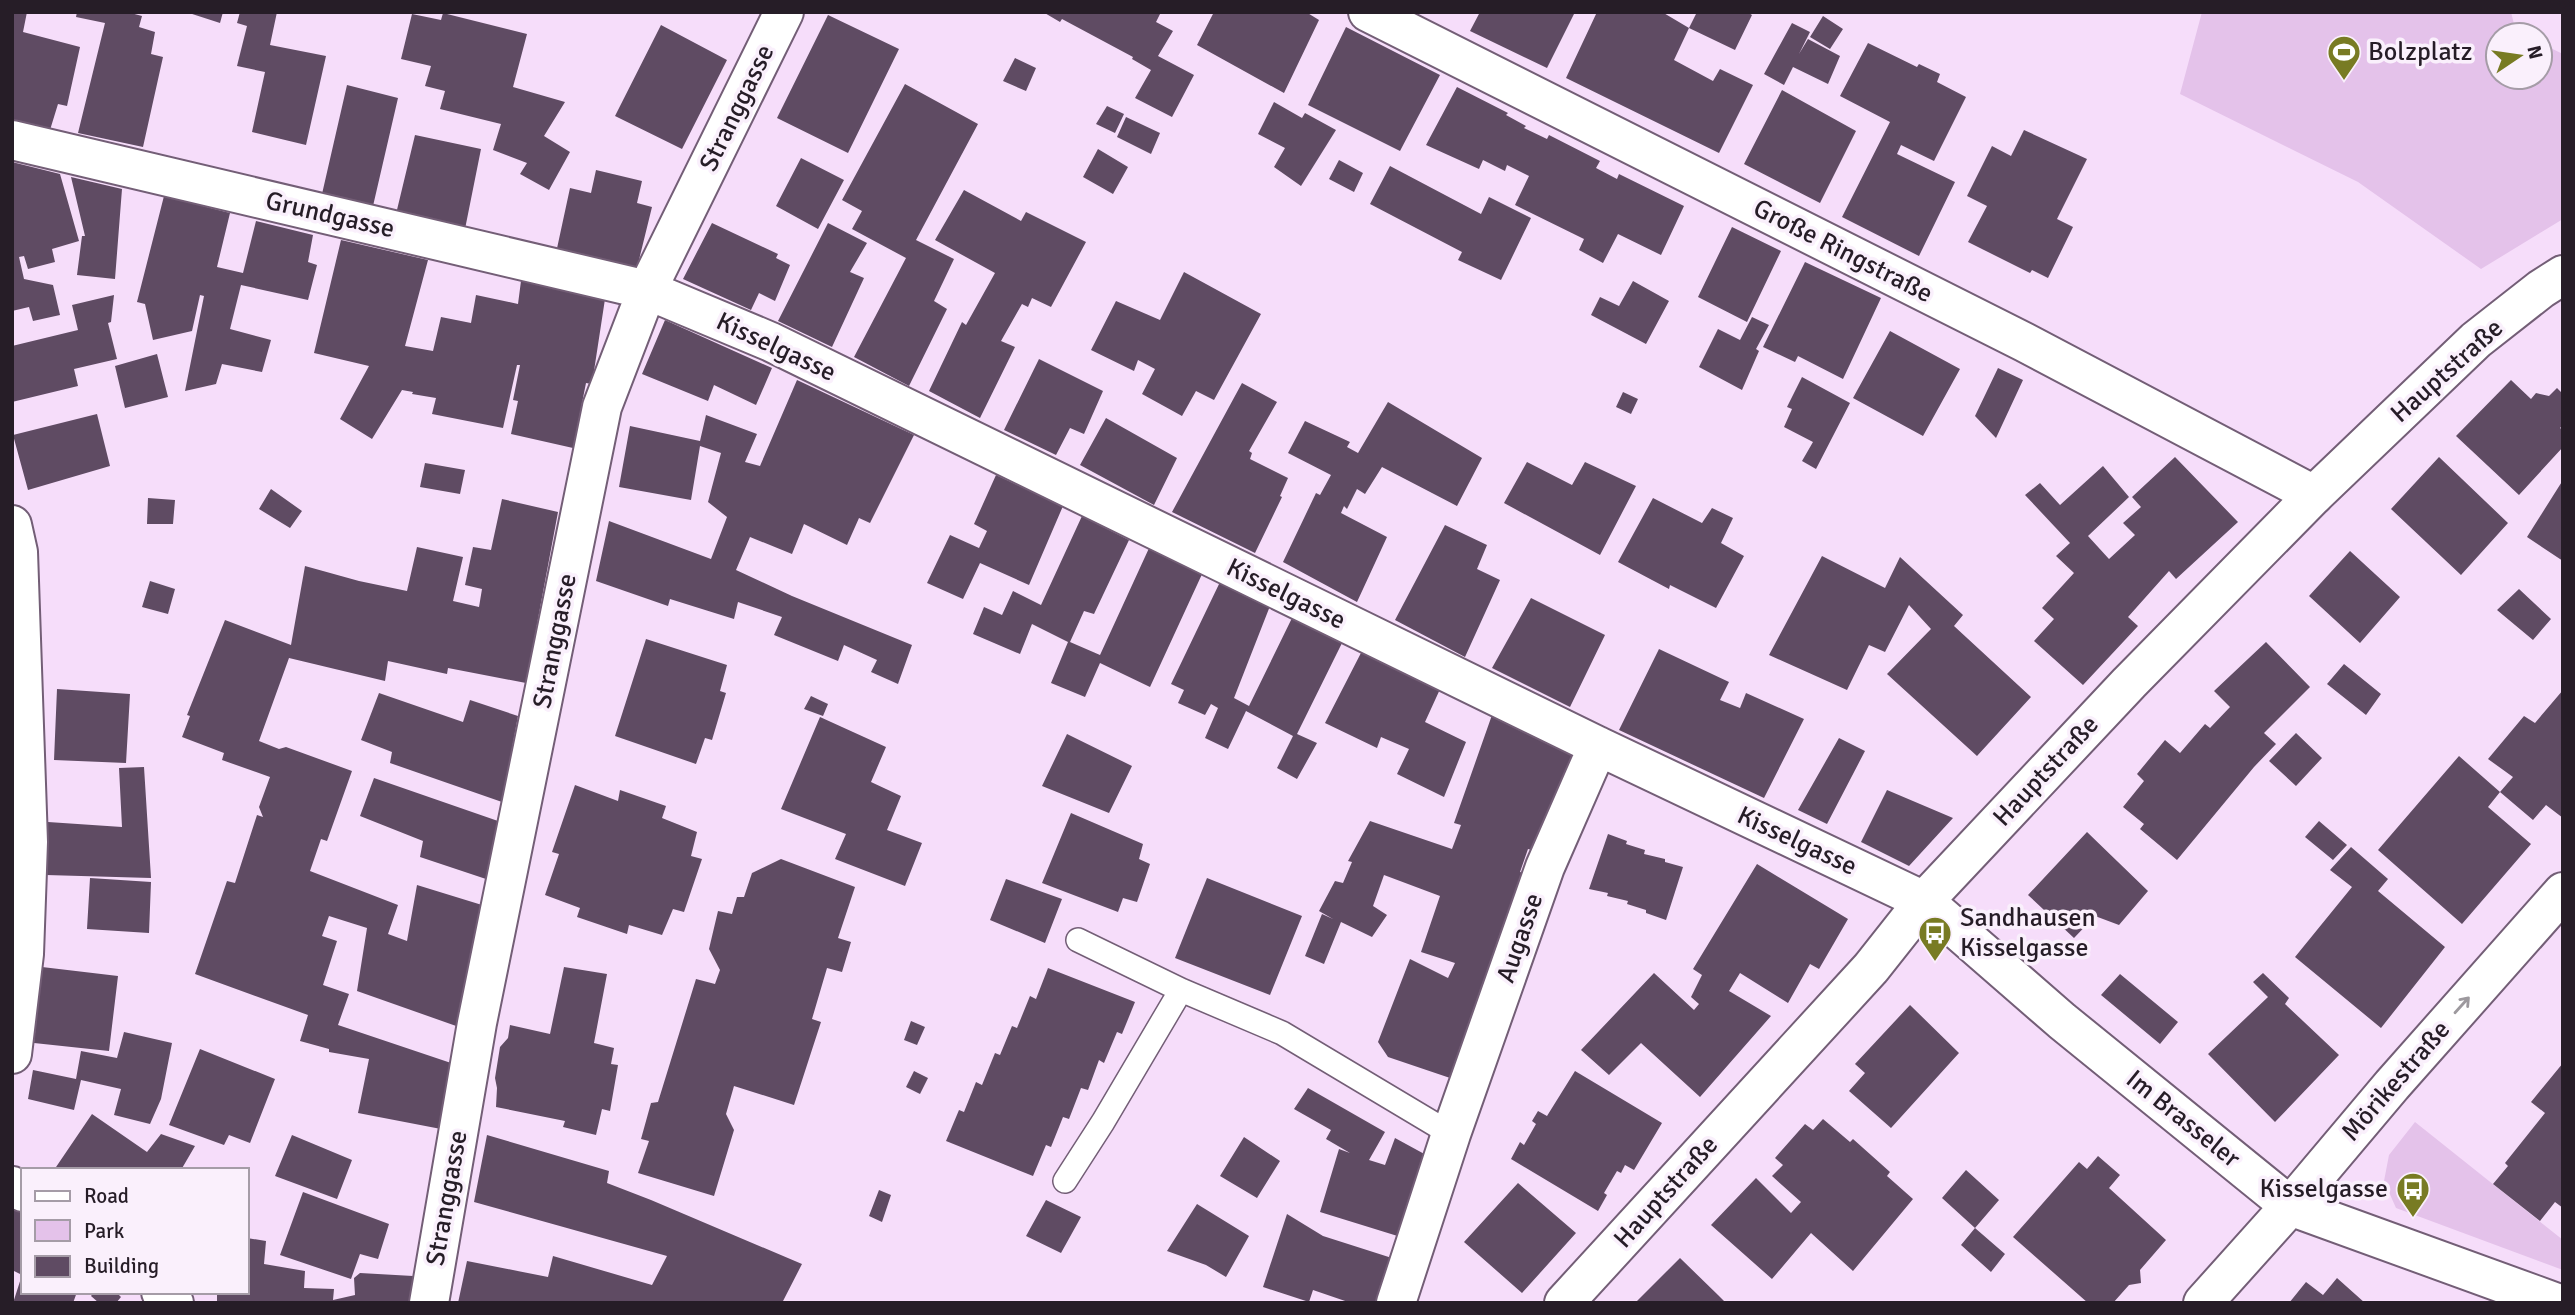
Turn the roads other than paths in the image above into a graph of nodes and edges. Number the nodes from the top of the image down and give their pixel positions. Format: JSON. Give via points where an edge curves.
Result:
{"nodes":[{"id":1,"x":784,"y":12,"type":"edge"},
{"id":2,"x":1368,"y":12,"type":"edge"},
{"id":3,"x":12,"y":140,"type":"edge"},
{"id":4,"x":2563,"y":275,"type":"edge"},
{"id":5,"x":647,"y":290,"type":"junction"},
{"id":6,"x":2314,"y":495,"type":"junction"},
{"id":7,"x":12,"y":525,"type":"edge"},
{"id":8,"x":1598,"y":746,"type":"junction"},
{"id":9,"x":2563,"y":892,"type":"edge"},
{"id":10,"x":1924,"y":901,"type":"junction"},
{"id":11,"x":1078,"y":940,"type":"dead end"},
{"id":12,"x":1181,"y":990,"type":"junction"},
{"id":13,"x":12,"y":1054,"type":"edge"},
{"id":14,"x":1451,"y":1134,"type":"junction"},
{"id":15,"x":1065,"y":1181,"type":"dead end"},
{"id":16,"x":2290,"y":1206,"type":"junction"},
{"id":17,"x":429,"y":1303,"type":"edge"},
{"id":18,"x":1396,"y":1303,"type":"edge"},
{"id":19,"x":1564,"y":1303,"type":"edge"},
{"id":20,"x":2203,"y":1303,"type":"edge"},
{"id":21,"x":2557,"y":1303,"type":"edge"}],
"edges":[{"from":1,"to":5,"type":"street","name":"Stranggasse"},
{"from":2,"to":6,"type":"street","name":"Große Ringstraße","via":[[2024,342]]},
{"from":3,"to":5,"type":"street","name":"Grundgasse"},
{"from":4,"to":6,"type":"street","name":"Hauptstraße","via":[[2476,340]]},
{"from":5,"to":8,"type":"street","name":"Kisselgasse","via":[[771,342]]},
{"from":5,"to":17,"type":"street","name":"Stranggasse","via":[[602,407],[477,1023]]},
{"from":6,"to":10,"type":"street","name":"Hauptstraße"},
{"from":7,"to":13,"type":"street","via":[[18,552],[28,842],[24,954]]},
{"from":8,"to":10,"type":"street","name":"Kisselgasse"},
{"from":8,"to":14,"type":"street","name":"Augasse","via":[[1545,867]]},
{"from":16,"to":9,"type":"street","name":"Mörikestraße","one_way":true},
{"from":10,"to":16,"type":"street","name":"Im Brasseler","via":[[2062,1021]]},
{"from":10,"to":19,"type":"street","name":"Hauptstraße","via":[[1871,968]]},
{"from":11,"to":12,"type":"lane"},
{"from":12,"to":14,"type":"lane","via":[[1282,1034]]},
{"from":12,"to":15,"type":"lane"},
{"from":14,"to":18,"type":"street","name":"Augasse"},
{"from":16,"to":20,"type":"street","name":"Mörikestraße"},
{"from":16,"to":21,"type":"street","name":"Im Brasseler"}]}
